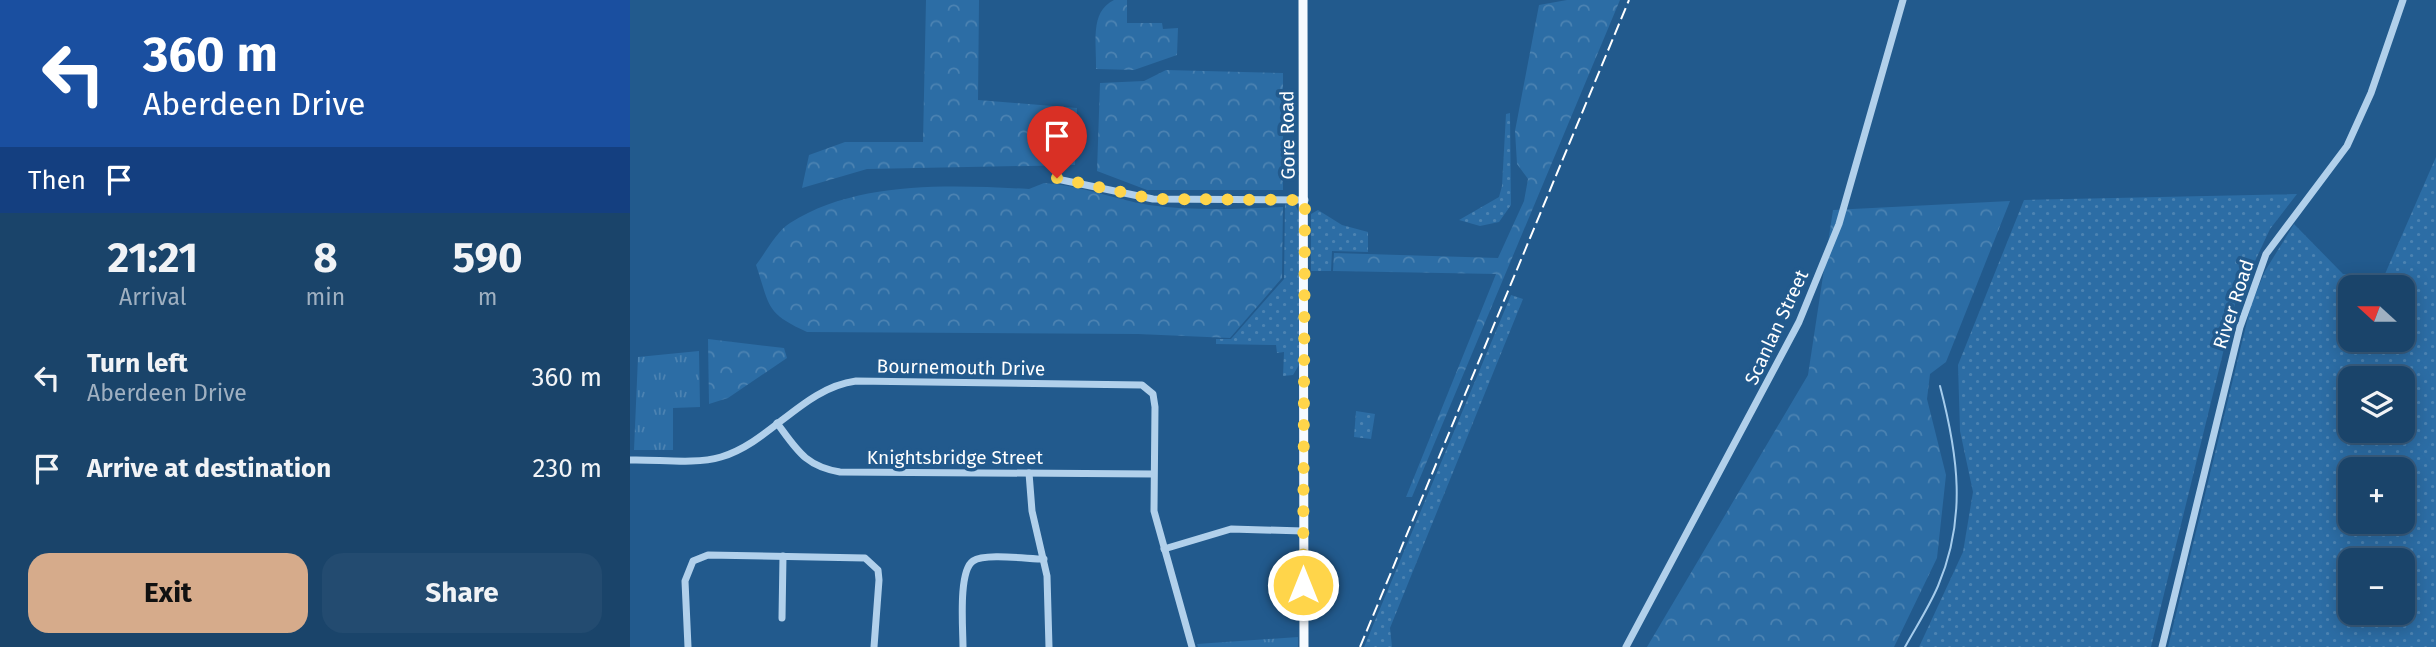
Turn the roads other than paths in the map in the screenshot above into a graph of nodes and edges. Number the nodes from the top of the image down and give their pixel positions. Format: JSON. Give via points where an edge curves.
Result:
{"nodes":[{"id":1,"x":1303,"y":0,"type":"edge"},
{"id":2,"x":1903,"y":0,"type":"edge"},
{"id":3,"x":2403,"y":0,"type":"edge"},
{"id":4,"x":1057,"y":178,"type":"dead end"},
{"id":5,"x":1305,"y":200,"type":"junction"},
{"id":6,"x":777,"y":423,"type":"junction"},
{"id":7,"x":630,"y":460,"type":"edge"},
{"id":8,"x":1029,"y":473,"type":"junction"},
{"id":9,"x":1153,"y":474,"type":"junction"},
{"id":10,"x":1303,"y":531,"type":"junction"},
{"id":11,"x":1164,"y":549,"type":"junction"},
{"id":12,"x":783,"y":556,"type":"junction"},
{"id":13,"x":1044,"y":559,"type":"junction"},
{"id":14,"x":782,"y":618,"type":"dead end"},
{"id":15,"x":688,"y":647,"type":"edge"},
{"id":16,"x":874,"y":647,"type":"edge"},
{"id":17,"x":964,"y":647,"type":"edge"},
{"id":18,"x":1049,"y":647,"type":"edge"},
{"id":19,"x":1192,"y":647,"type":"edge"},
{"id":20,"x":1304,"y":647,"type":"edge"},
{"id":21,"x":1626,"y":647,"type":"edge"},
{"id":22,"x":2162,"y":647,"type":"edge"}],
"edges":[{"from":1,"to":5,"type":"main road","name":"Gore Road"},
{"from":2,"to":21,"type":"street","name":"Scanlan Street","via":[[1839,224],[1799,322]]},
{"from":3,"to":22,"type":"street","name":"River Road","via":[[2347,146],[2266,254],[2239,327]]},
{"from":4,"to":5,"type":"street","via":[[1153,199]]},
{"from":5,"to":10,"type":"main road","name":"Gore Road"},
{"from":6,"to":7,"type":"street","name":"Bournemouth Drive","via":[[723,456]]},
{"from":6,"to":8,"type":"street","name":"Knightsbridge Street","via":[[800,454],[818,468]]},
{"from":6,"to":9,"type":"street","name":"Bournemouth Drive","via":[[821,392],[856,381],[1142,386],[1153,394],[1155,407]]},
{"from":8,"to":9,"type":"street","name":"Knightsbridge Street"},
{"from":8,"to":13,"type":"street","via":[[1032,511]]},
{"from":9,"to":11,"type":"street","name":"Bournemouth Drive","via":[[1154,511]]},
{"from":10,"to":11,"type":"street","via":[[1231,529]]},
{"from":10,"to":20,"type":"main road","name":"Gore Road"},
{"from":11,"to":19,"type":"street","name":"Bournemouth Drive"},
{"from":12,"to":14,"type":"street"},
{"from":12,"to":15,"type":"street","via":[[708,555],[693,561],[685,581]]},
{"from":12,"to":16,"type":"street","via":[[857,556],[872,562],[879,580]]},
{"from":13,"to":17,"type":"street","via":[[972,561],[965,569],[963,584]]},
{"from":13,"to":18,"type":"street"}]}
